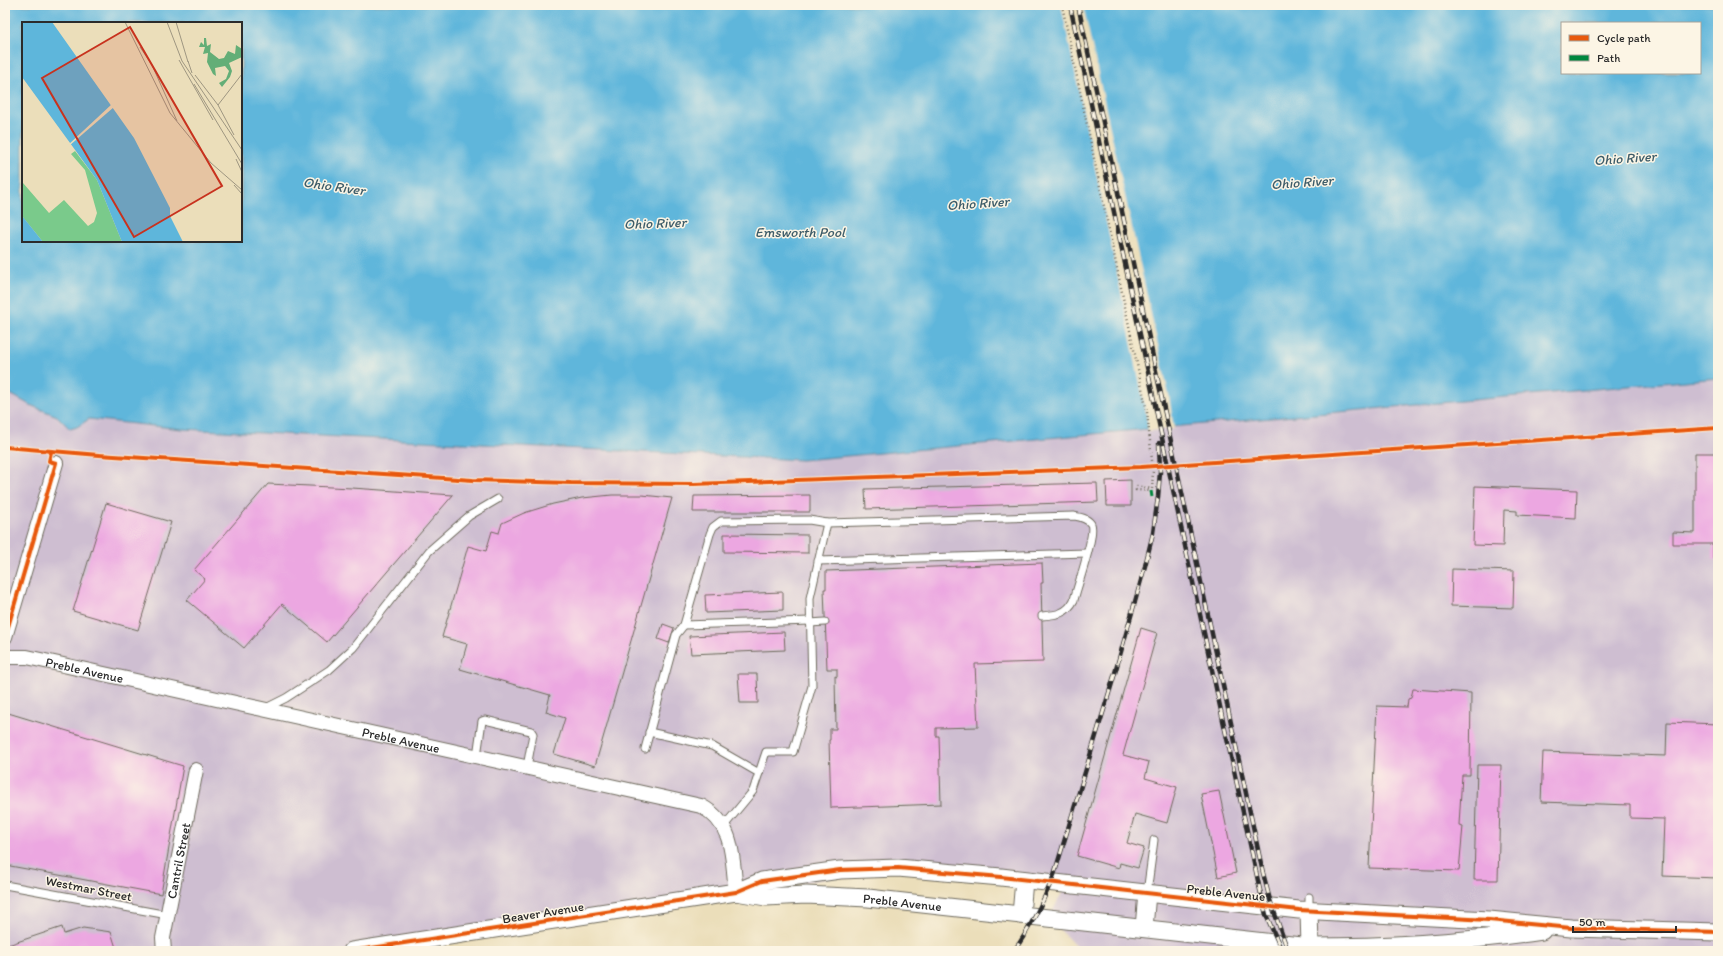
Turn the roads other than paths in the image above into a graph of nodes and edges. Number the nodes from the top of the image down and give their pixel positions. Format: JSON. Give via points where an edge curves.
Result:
{"nodes":[{"id":1,"x":56,"y":463,"type":"dead end"},
{"id":2,"x":498,"y":500,"type":"dead end"},
{"id":3,"x":827,"y":523,"type":"junction"},
{"id":4,"x":1087,"y":553,"type":"junction"},
{"id":5,"x":818,"y":562,"type":"junction"},
{"id":6,"x":1042,"y":616,"type":"dead end"},
{"id":7,"x":810,"y":622,"type":"junction"},
{"id":8,"x":825,"y":622,"type":"dead end"},
{"id":9,"x":684,"y":625,"type":"junction"},
{"id":10,"x":5,"y":637,"type":"edge"},
{"id":11,"x":5,"y":657,"type":"edge"},
{"id":12,"x":264,"y":709,"type":"junction"},
{"id":13,"x":649,"y":732,"type":"junction"},
{"id":14,"x":645,"y":749,"type":"dead end"},
{"id":15,"x":477,"y":756,"type":"junction"},
{"id":16,"x":527,"y":767,"type":"junction"},
{"id":17,"x":196,"y":770,"type":"dead end"},
{"id":18,"x":759,"y":773,"type":"junction"},
{"id":19,"x":724,"y":826,"type":"junction"},
{"id":20,"x":1154,"y":840,"type":"dead end"},
{"id":21,"x":1024,"y":880,"type":"junction"},
{"id":22,"x":5,"y":885,"type":"edge"},
{"id":23,"x":736,"y":892,"type":"junction"},
{"id":24,"x":1147,"y":893,"type":"junction"},
{"id":25,"x":1309,"y":904,"type":"junction"},
{"id":26,"x":168,"y":915,"type":"junction"},
{"id":27,"x":1021,"y":915,"type":"junction"},
{"id":28,"x":1144,"y":928,"type":"junction"},
{"id":29,"x":1571,"y":928,"type":"junction"},
{"id":30,"x":1718,"y":932,"type":"edge"},
{"id":31,"x":1310,"y":949,"type":"edge"},
{"id":32,"x":164,"y":951,"type":"edge"},
{"id":33,"x":352,"y":951,"type":"edge"}],
"edges":[{"from":1,"to":10,"type":"street"},
{"from":2,"to":12,"type":"lane","via":[[469,516],[429,551],[353,648],[329,670]]},
{"from":3,"to":4,"type":"lane","via":[[1074,516],[1091,524],[1092,536]]},
{"from":3,"to":5,"type":"lane"},
{"from":3,"to":9,"type":"lane","via":[[794,520],[716,523],[710,534]]},
{"from":4,"to":5,"type":"lane"},
{"from":4,"to":6,"type":"lane","via":[[1071,605],[1058,614]]},
{"from":5,"to":7,"type":"lane","via":[[810,598]]},
{"from":7,"to":8,"type":"lane"},
{"from":7,"to":9,"type":"lane"},
{"from":7,"to":18,"type":"lane","via":[[812,686],[793,752],[766,752]]},
{"from":9,"to":13,"type":"lane","via":[[676,635]]},
{"from":11,"to":12,"type":"street","name":"Preble Avenue","via":[[27,656]]},
{"from":12,"to":15,"type":"street","name":"Preble Avenue"},
{"from":13,"to":14,"type":"lane"},
{"from":13,"to":18,"type":"lane","via":[[712,746]]},
{"from":15,"to":16,"type":"street","name":"Preble Avenue"},
{"from":15,"to":16,"type":"lane","via":[[482,721],[485,720],[531,731],[533,734]]},
{"from":16,"to":19,"type":"street","name":"Preble Avenue","via":[[696,805],[710,811]]},
{"from":17,"to":26,"type":"street","name":"Cantril Street"},
{"from":18,"to":19,"type":"lane","via":[[753,791]]},
{"from":19,"to":23,"type":"street","name":"Preble Avenue","via":[[730,845]]},
{"from":20,"to":24,"type":"lane"},
{"from":21,"to":23,"type":"street","name":"Preble Avenue","via":[[898,868],[840,870],[762,881]]},
{"from":21,"to":24,"type":"street","name":"Preble Avenue"},
{"from":21,"to":27,"type":"street"},
{"from":22,"to":26,"type":"lane","name":"Westmar Street"},
{"from":23,"to":27,"type":"street","name":"Preble Avenue","via":[[766,897],[806,895],[868,898]]},
{"from":23,"to":33,"type":"street","name":"Beaver Avenue"},
{"from":24,"to":25,"type":"street","name":"Preble Avenue"},
{"from":24,"to":28,"type":"street"},
{"from":25,"to":29,"type":"street","name":"Preble Avenue"},
{"from":25,"to":31,"type":"street"},
{"from":26,"to":32,"type":"street","name":"Cantril Street","via":[[163,938]]},
{"from":27,"to":28,"type":"street","name":"Preble Avenue"},
{"from":28,"to":31,"type":"street","name":"Preble Avenue"},
{"from":29,"to":30,"type":"street","name":"Preble Avenue"},
{"from":29,"to":31,"type":"street","name":"Preble Avenue","via":[[1414,944]]}]}
